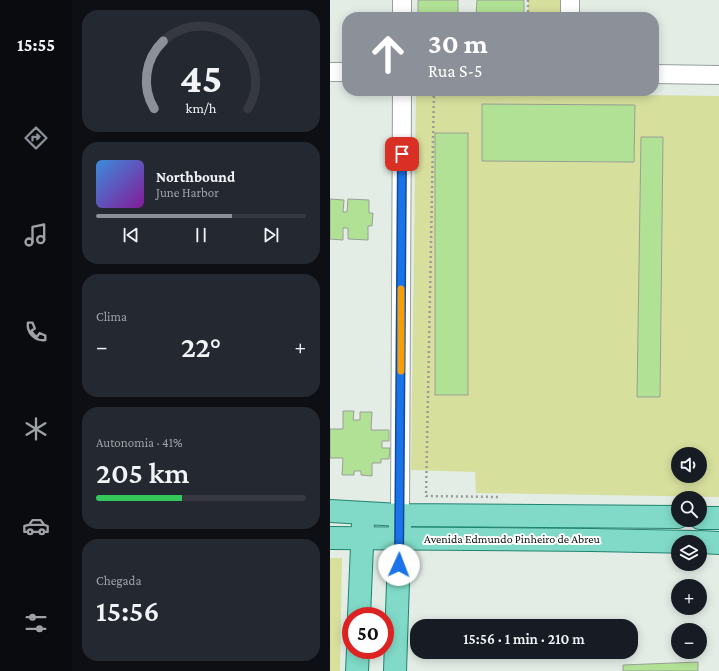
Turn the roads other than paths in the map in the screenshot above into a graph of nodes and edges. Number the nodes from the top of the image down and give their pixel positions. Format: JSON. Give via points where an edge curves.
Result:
{"nodes":[{"id":1,"x":402,"y":0,"type":"edge"},
{"id":2,"x":570,"y":0,"type":"edge"},
{"id":3,"x":402,"y":12,"type":"edge"},
{"id":4,"x":570,"y":12,"type":"edge"},
{"id":5,"x":330,"y":72,"type":"edge"},
{"id":6,"x":342,"y":72,"type":"edge"},
{"id":7,"x":659,"y":74,"type":"edge"},
{"id":8,"x":719,"y":75,"type":"edge"},
{"id":9,"x":402,"y":96,"type":"edge"},
{"id":10,"x":330,"y":511,"type":"edge"},
{"id":11,"x":364,"y":512,"type":"junction"},
{"id":12,"x":400,"y":515,"type":"junction"},
{"id":13,"x":671,"y":518,"type":"edge"},
{"id":14,"x":707,"y":518,"type":"edge"},
{"id":15,"x":719,"y":518,"type":"edge"},
{"id":16,"x":330,"y":538,"type":"edge"},
{"id":17,"x":362,"y":538,"type":"junction"},
{"id":18,"x":400,"y":539,"type":"junction"},
{"id":19,"x":671,"y":542,"type":"edge"},
{"id":20,"x":707,"y":542,"type":"edge"},
{"id":21,"x":719,"y":543,"type":"edge"},
{"id":22,"x":359,"y":607,"type":"edge"},
{"id":23,"x":358,"y":659,"type":"edge"},
{"id":24,"x":357,"y":671,"type":"edge"},
{"id":25,"x":395,"y":671,"type":"edge"}],
"edges":[{"from":1,"to":3,"type":"street"},
{"from":2,"to":4,"type":"street"},
{"from":5,"to":6,"type":"street"},
{"from":7,"to":8,"type":"street"},
{"from":9,"to":12,"type":"street"},
{"from":10,"to":11,"type":"main road","name":"Avenida Edmundo Pinheiro de Abreu"},
{"from":11,"to":12,"type":"main road","name":"Avenida Edmundo Pinheiro de Abreu"},
{"from":11,"to":17,"type":"main road"},
{"from":12,"to":13,"type":"main road","name":"Avenida Edmundo Pinheiro de Abreu"},
{"from":12,"to":18,"type":"main road"},
{"from":14,"to":15,"type":"main road"},
{"from":16,"to":17,"type":"main road","name":"Avenida Edmundo Pinheiro de Abreu"},
{"from":17,"to":18,"type":"main road","name":"Avenida Edmundo Pinheiro de Abreu"},
{"from":17,"to":22,"type":"main road"},
{"from":18,"to":19,"type":"main road","name":"Avenida Edmundo Pinheiro de Abreu"},
{"from":18,"to":25,"type":"main road"},
{"from":20,"to":21,"type":"main road"},
{"from":23,"to":24,"type":"main road"}]}
